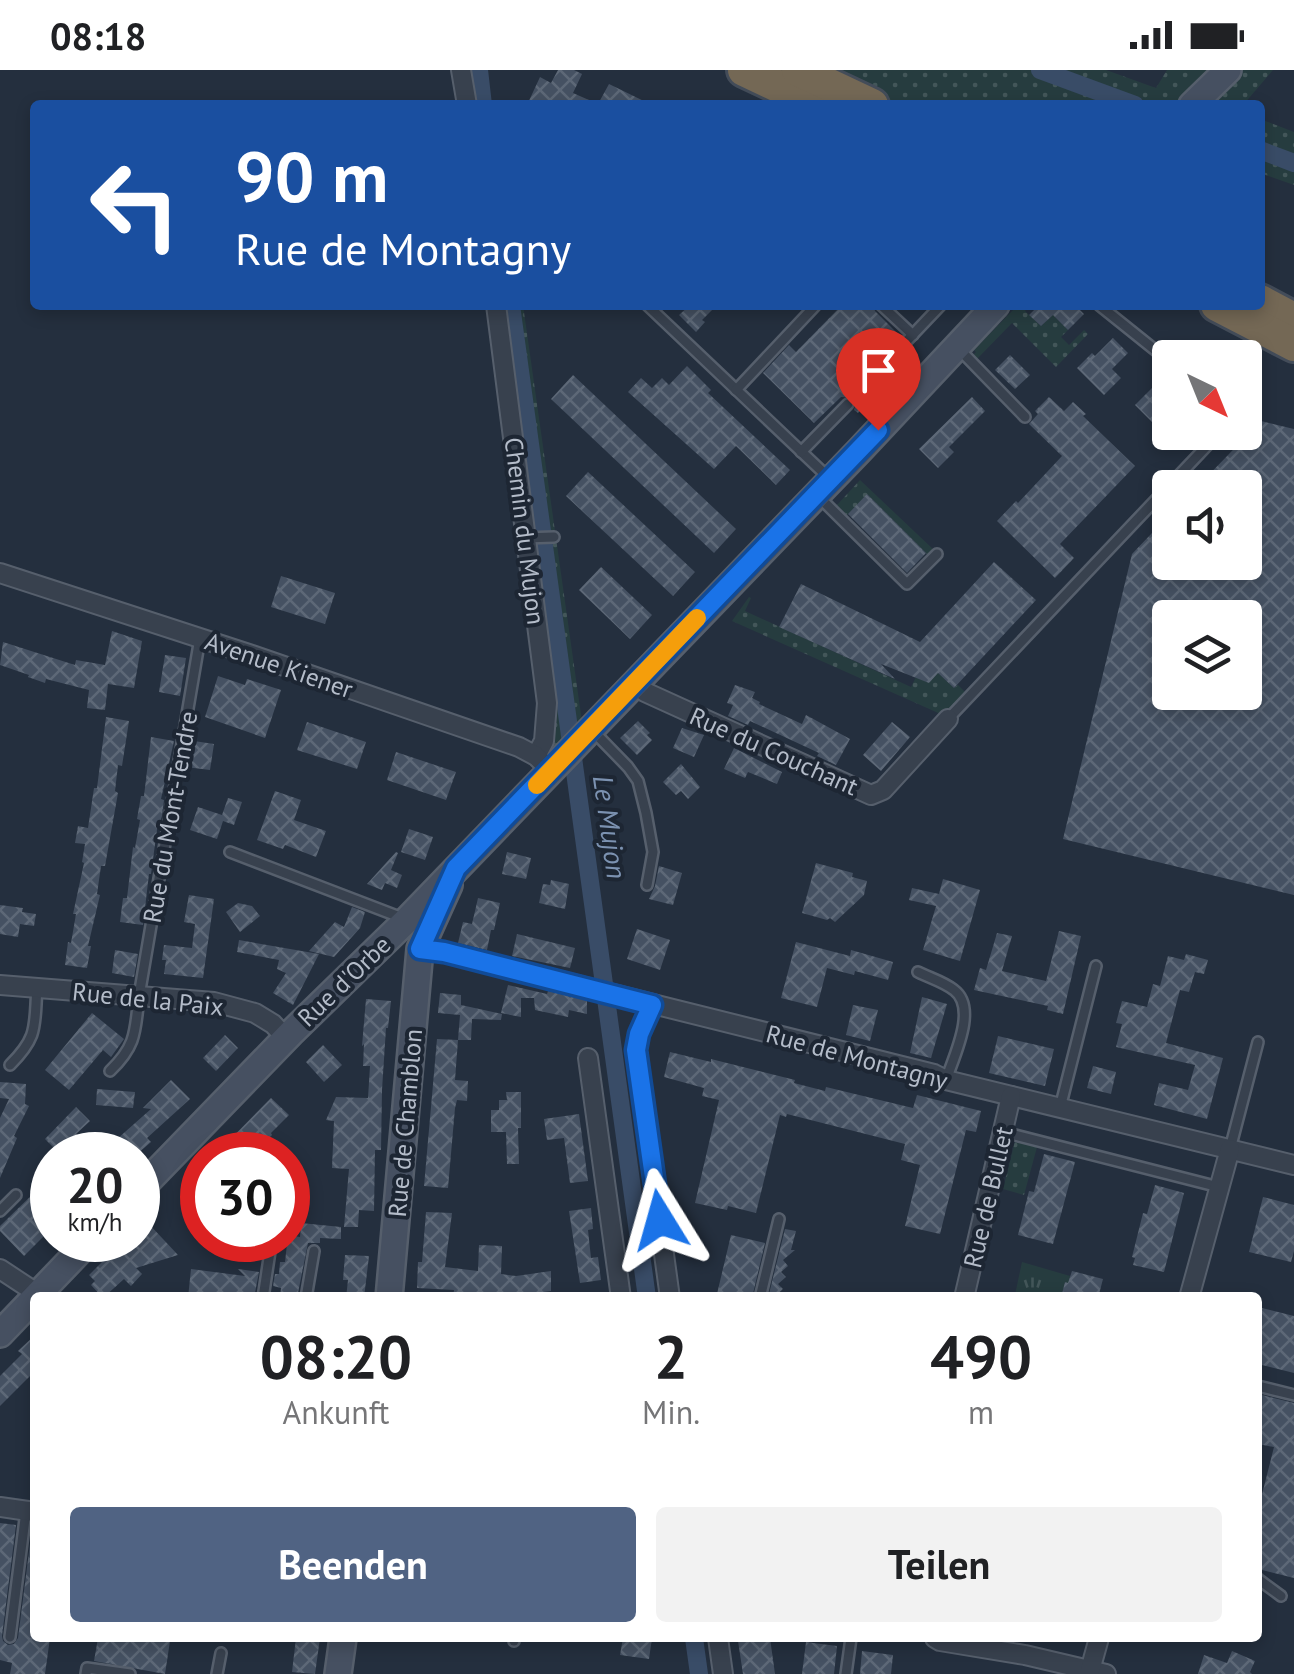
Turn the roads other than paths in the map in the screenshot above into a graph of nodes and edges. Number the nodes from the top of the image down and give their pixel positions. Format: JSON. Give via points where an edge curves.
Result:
{"nodes":[{"id":1,"x":461,"y":70,"type":"edge"},
{"id":2,"x":744,"y":70,"type":"edge"},
{"id":3,"x":798,"y":70,"type":"edge"},
{"id":4,"x":1228,"y":70,"type":"edge"},
{"id":5,"x":465,"y":100,"type":"edge"},
{"id":6,"x":807,"y":100,"type":"edge"},
{"id":7,"x":861,"y":100,"type":"edge"},
{"id":8,"x":1197,"y":100,"type":"edge"},
{"id":9,"x":1265,"y":304,"type":"edge"},
{"id":10,"x":497,"y":310,"type":"edge"},
{"id":11,"x":652,"y":310,"type":"edge"},
{"id":12,"x":811,"y":310,"type":"edge"},
{"id":13,"x":886,"y":310,"type":"edge"},
{"id":14,"x":936,"y":310,"type":"edge"},
{"id":15,"x":986,"y":310,"type":"edge"},
{"id":16,"x":1106,"y":310,"type":"edge"},
{"id":17,"x":1226,"y":310,"type":"edge"},
{"id":18,"x":1294,"y":319,"type":"edge"},
{"id":19,"x":913,"y":335,"type":"junction"},
{"id":20,"x":956,"y":346,"type":"junction"},
{"id":21,"x":1294,"y":346,"type":"edge"},
{"id":22,"x":1152,"y":347,"type":"edge"},
{"id":23,"x":864,"y":386,"type":"dead end"},
{"id":24,"x":736,"y":390,"type":"junction"},
{"id":25,"x":848,"y":404,"type":"dead end"},
{"id":26,"x":1025,"y":417,"type":"dead end"},
{"id":27,"x":1203,"y":450,"type":"edge"},
{"id":28,"x":801,"y":452,"type":"junction"},
{"id":29,"x":824,"y":487,"type":"junction"},
{"id":30,"x":554,"y":537,"type":"dead end"},
{"id":31,"x":525,"y":538,"type":"junction"},
{"id":32,"x":937,"y":554,"type":"dead end"},
{"id":33,"x":0,"y":573,"type":"edge"},
{"id":34,"x":200,"y":638,"type":"junction"},
{"id":35,"x":634,"y":684,"type":"junction"},
{"id":36,"x":948,"y":719,"type":"joint"},
{"id":37,"x":587,"y":733,"type":"junction"},
{"id":38,"x":549,"y":763,"type":"junction"},
{"id":39,"x":230,"y":852,"type":"dead end"},
{"id":40,"x":456,"y":868,"type":"junction"},
{"id":41,"x":647,"y":885,"type":"dead end"},
{"id":42,"x":407,"y":920,"type":"junction"},
{"id":43,"x":420,"y":949,"type":"junction"},
{"id":44,"x":372,"y":953,"type":"junction"},
{"id":45,"x":1096,"y":966,"type":"dead end"},
{"id":46,"x":918,"y":972,"type":"dead end"},
{"id":47,"x":0,"y":985,"type":"edge"},
{"id":48,"x":36,"y":988,"type":"junction"},
{"id":49,"x":139,"y":996,"type":"junction"},
{"id":50,"x":652,"y":1005,"type":"junction"},
{"id":51,"x":286,"y":1038,"type":"junction"},
{"id":52,"x":1258,"y":1042,"type":"dead end"},
{"id":53,"x":588,"y":1058,"type":"dead end"},
{"id":54,"x":10,"y":1065,"type":"dead end"},
{"id":55,"x":110,"y":1071,"type":"dead end"},
{"id":56,"x":946,"y":1080,"type":"junction"},
{"id":57,"x":1011,"y":1096,"type":"junction"},
{"id":58,"x":1060,"y":1108,"type":"junction"},
{"id":59,"x":1003,"y":1132,"type":"junction"},
{"id":60,"x":1230,"y":1150,"type":"junction"},
{"id":61,"x":1294,"y":1165,"type":"edge"},
{"id":62,"x":160,"y":1168,"type":"edge"},
{"id":63,"x":1211,"y":1186,"type":"dead end"},
{"id":64,"x":16,"y":1195,"type":"dead end"},
{"id":65,"x":0,"y":1210,"type":"edge"},
{"id":66,"x":779,"y":1219,"type":"dead end"},
{"id":67,"x":314,"y":1251,"type":"dead end"},
{"id":68,"x":71,"y":1262,"type":"edge"},
{"id":69,"x":268,"y":1262,"type":"edge"},
{"id":70,"x":0,"y":1269,"type":"edge"},
{"id":71,"x":35,"y":1292,"type":"edge"},
{"id":72,"x":44,"y":1292,"type":"edge"},
{"id":73,"x":264,"y":1292,"type":"edge"},
{"id":74,"x":307,"y":1292,"type":"edge"},
{"id":75,"x":390,"y":1292,"type":"edge"},
{"id":76,"x":620,"y":1292,"type":"edge"},
{"id":77,"x":669,"y":1292,"type":"edge"},
{"id":78,"x":761,"y":1292,"type":"edge"},
{"id":79,"x":965,"y":1292,"type":"edge"},
{"id":80,"x":1192,"y":1292,"type":"edge"},
{"id":81,"x":30,"y":1306,"type":"edge"},
{"id":82,"x":0,"y":1334,"type":"edge"},
{"id":83,"x":1262,"y":1387,"type":"edge"},
{"id":84,"x":1294,"y":1395,"type":"edge"},
{"id":85,"x":0,"y":1507,"type":"edge"},
{"id":86,"x":30,"y":1512,"type":"edge"},
{"id":87,"x":1262,"y":1582,"type":"edge"},
{"id":88,"x":1281,"y":1596,"type":"dead end"},
{"id":89,"x":10,"y":1638,"type":"dead end"},
{"id":90,"x":342,"y":1642,"type":"edge"},
{"id":91,"x":719,"y":1642,"type":"edge"},
{"id":92,"x":850,"y":1642,"type":"edge"},
{"id":93,"x":946,"y":1642,"type":"edge"},
{"id":94,"x":1099,"y":1642,"type":"edge"},
{"id":95,"x":221,"y":1654,"type":"dead end"},
{"id":96,"x":1095,"y":1673,"type":"edge"},
{"id":97,"x":86,"y":1674,"type":"edge"},
{"id":98,"x":130,"y":1674,"type":"edge"},
{"id":99,"x":217,"y":1674,"type":"edge"},
{"id":100,"x":338,"y":1674,"type":"edge"},
{"id":101,"x":723,"y":1674,"type":"edge"},
{"id":102,"x":846,"y":1674,"type":"edge"}],
"edges":[{"from":1,"to":5,"type":"street"},
{"from":2,"to":6,"type":"highway"},
{"from":3,"to":7,"type":"highway"},
{"from":4,"to":8,"type":"main road"},
{"from":9,"to":18,"type":"highway"},
{"from":10,"to":31,"type":"street","name":"Chemin du Mujon"},
{"from":11,"to":24,"type":"lane"},
{"from":12,"to":24,"type":"lane"},
{"from":13,"to":19,"type":"lane"},
{"from":14,"to":19,"type":"lane"},
{"from":15,"to":20,"type":"main road","name":"Rue d'Orbe"},
{"from":16,"to":22,"type":"lane"},
{"from":17,"to":21,"type":"highway"},
{"from":19,"to":23,"type":"lane"},
{"from":20,"to":26,"type":"lane"},
{"from":20,"to":29,"type":"main road","name":"Rue d'Orbe"},
{"from":24,"to":28,"type":"lane"},
{"from":25,"to":28,"type":"lane"},
{"from":27,"to":36,"type":"lane"},
{"from":28,"to":29,"type":"lane"},
{"from":29,"to":32,"type":"lane","via":[[908,584]]},
{"from":29,"to":35,"type":"main road","name":"Rue d'Orbe"},
{"from":30,"to":31,"type":"lane"},
{"from":31,"to":38,"type":"street","name":"Chemin du Mujon"},
{"from":33,"to":34,"type":"street","name":"Avenue Kiener"},
{"from":34,"to":38,"type":"street","name":"Avenue Kiener"},
{"from":34,"to":49,"type":"lane","name":"Rue du Mont-Tendre"},
{"from":35,"to":36,"type":"street","name":"Rue du Couchant","via":[[871,795]]},
{"from":35,"to":37,"type":"main road","name":"Rue d'Orbe"},
{"from":37,"to":38,"type":"main road","name":"Rue d'Orbe"},
{"from":37,"to":41,"type":"lane","via":[[638,780],[652,852]]},
{"from":38,"to":40,"type":"main road","name":"Rue d'Orbe"},
{"from":39,"to":42,"type":"lane"},
{"from":40,"to":42,"type":"main road","name":"Rue d'Orbe"},
{"from":40,"to":43,"type":"main road","name":"Rue de Chamblon"},
{"from":42,"to":43,"type":"main road","name":"Rue de Chamblon"},
{"from":42,"to":44,"type":"main road","name":"Rue d'Orbe"},
{"from":43,"to":44,"type":"main road"},
{"from":43,"to":50,"type":"street","name":"Rue de Montagny"},
{"from":43,"to":75,"type":"main road","name":"Rue de Chamblon"},
{"from":44,"to":51,"type":"main road","name":"Rue d'Orbe"},
{"from":45,"to":58,"type":"lane"},
{"from":46,"to":56,"type":"lane","via":[[955,990],[966,1005]]},
{"from":47,"to":48,"type":"street","name":"Rue de la Paix"},
{"from":48,"to":49,"type":"street","name":"Rue de la Paix"},
{"from":48,"to":54,"type":"lane","via":[[34,1030]]},
{"from":49,"to":51,"type":"street","name":"Rue de la Paix","via":[[256,1013]]},
{"from":49,"to":55,"type":"lane","name":"Rue du Mont-Tendre","via":[[134,1037]]},
{"from":50,"to":56,"type":"street","name":"Rue de Montagny"},
{"from":50,"to":77,"type":"street","via":[[636,1050]]},
{"from":51,"to":62,"type":"main road","name":"Rue d'Orbe"},
{"from":52,"to":60,"type":"lane"},
{"from":53,"to":76,"type":"street"},
{"from":56,"to":57,"type":"street","name":"Rue de Montagny"},
{"from":57,"to":58,"type":"street","name":"Rue de Montagny"},
{"from":57,"to":59,"type":"street","name":"Rue de Bullet"},
{"from":58,"to":60,"type":"street","name":"Rue de Montagny"},
{"from":59,"to":63,"type":"lane"},
{"from":59,"to":79,"type":"street","name":"Rue de Bullet"},
{"from":60,"to":61,"type":"street","name":"Rue de Montagny"},
{"from":60,"to":80,"type":"street"},
{"from":64,"to":65,"type":"lane"},
{"from":66,"to":78,"type":"lane"},
{"from":67,"to":74,"type":"lane"},
{"from":68,"to":72,"type":"main road"},
{"from":69,"to":73,"type":"lane"},
{"from":70,"to":71,"type":"street"},
{"from":81,"to":82,"type":"main road"},
{"from":83,"to":84,"type":"lane"},
{"from":85,"to":86,"type":"street"},
{"from":86,"to":89,"type":"lane"},
{"from":87,"to":88,"type":"lane"},
{"from":90,"to":100,"type":"main road"},
{"from":91,"to":101,"type":"street"},
{"from":92,"to":102,"type":"lane"},
{"from":93,"to":96,"type":"street"},
{"from":94,"to":96,"type":"street"},
{"from":95,"to":99,"type":"lane"},
{"from":97,"to":98,"type":"lane","via":[[87,1668]]}]}
